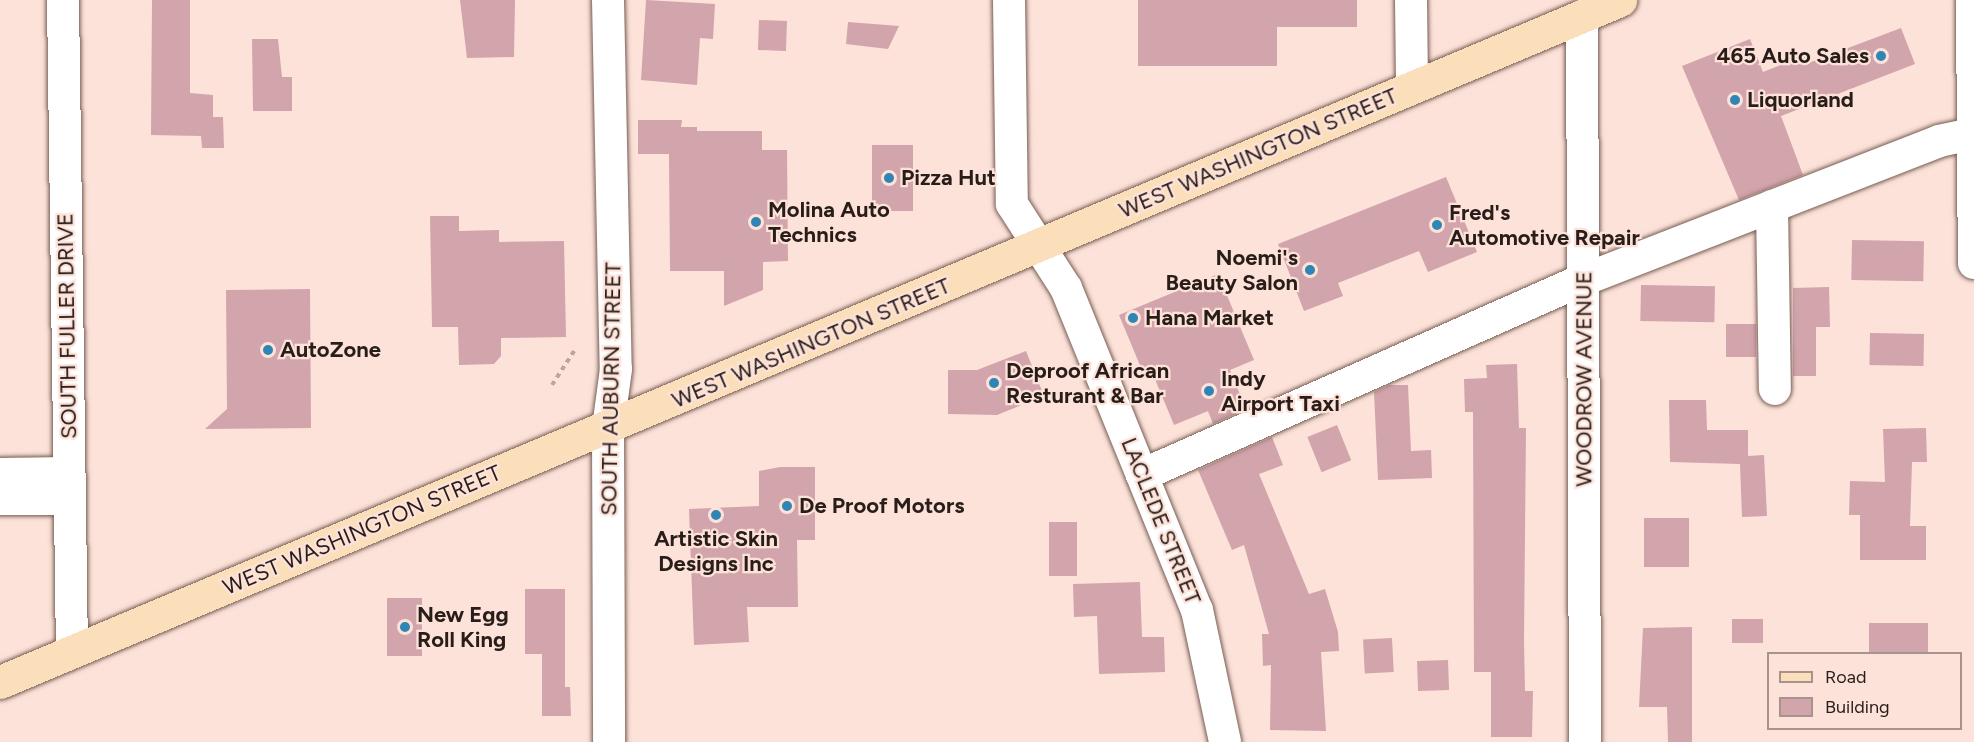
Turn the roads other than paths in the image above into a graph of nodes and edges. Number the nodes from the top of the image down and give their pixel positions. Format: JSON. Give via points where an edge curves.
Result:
{"nodes":[{"id":1,"x":63,"y":0,"type":"edge"},
{"id":2,"x":608,"y":0,"type":"edge"},
{"id":3,"x":1009,"y":0,"type":"edge"},
{"id":4,"x":1411,"y":0,"type":"edge"},
{"id":5,"x":1620,"y":0,"type":"edge"},
{"id":6,"x":1972,"y":0,"type":"edge"},
{"id":7,"x":1582,"y":16,"type":"junction"},
{"id":8,"x":1412,"y":87,"type":"junction"},
{"id":9,"x":1973,"y":134,"type":"edge"},
{"id":10,"x":1772,"y":206,"type":"junction"},
{"id":11,"x":1040,"y":248,"type":"junction"},
{"id":12,"x":1974,"y":262,"type":"edge"},
{"id":13,"x":1583,"y":280,"type":"junction"},
{"id":14,"x":1775,"y":389,"type":"dead end"},
{"id":15,"x":608,"y":428,"type":"junction"},
{"id":16,"x":0,"y":474,"type":"edge"},
{"id":17,"x":1142,"y":475,"type":"junction"},
{"id":18,"x":70,"y":486,"type":"junction"},
{"id":19,"x":0,"y":499,"type":"edge"},
{"id":20,"x":72,"y":652,"type":"junction"},
{"id":21,"x":0,"y":682,"type":"edge"},
{"id":22,"x":609,"y":742,"type":"edge"},
{"id":23,"x":1225,"y":742,"type":"edge"},
{"id":24,"x":1585,"y":742,"type":"edge"}],
"edges":[{"from":1,"to":18,"type":"street","name":"SOUTH FULLER DRIVE"},
{"from":2,"to":15,"type":"street","name":"SOUTH AUBURN STREET","via":[[616,369]]},
{"from":3,"to":11,"type":"street","name":"LACLEDE STREET","via":[[1010,198]]},
{"from":4,"to":8,"type":"street"},
{"from":5,"to":7,"type":"main road","name":"WEST WASHINGTON STREET"},
{"from":6,"to":9,"type":"street"},
{"from":7,"to":8,"type":"main road","name":"WEST WASHINGTON STREET"},
{"from":7,"to":13,"type":"street","name":"WOODROW AVENUE"},
{"from":8,"to":11,"type":"main road","name":"WEST WASHINGTON STREET"},
{"from":9,"to":10,"type":"street","via":[[1939,141]]},
{"from":9,"to":12,"type":"street"},
{"from":10,"to":13,"type":"street"},
{"from":10,"to":14,"type":"street"},
{"from":11,"to":15,"type":"main road","name":"WEST WASHINGTON STREET"},
{"from":11,"to":17,"type":"street","name":"LACLEDE STREET","via":[[1066,288]]},
{"from":13,"to":17,"type":"street"},
{"from":13,"to":24,"type":"street","name":"WOODROW AVENUE"},
{"from":15,"to":20,"type":"main road","name":"WEST WASHINGTON STREET"},
{"from":15,"to":22,"type":"street","name":"SOUTH AUBURN STREET"},
{"from":16,"to":18,"type":"street"},
{"from":17,"to":23,"type":"street","name":"LACLEDE STREET","via":[[1204,634]]},
{"from":18,"to":19,"type":"street"},
{"from":18,"to":20,"type":"street","name":"SOUTH FULLER DRIVE"},
{"from":20,"to":21,"type":"main road","name":"WEST WASHINGTON STREET"}]}
